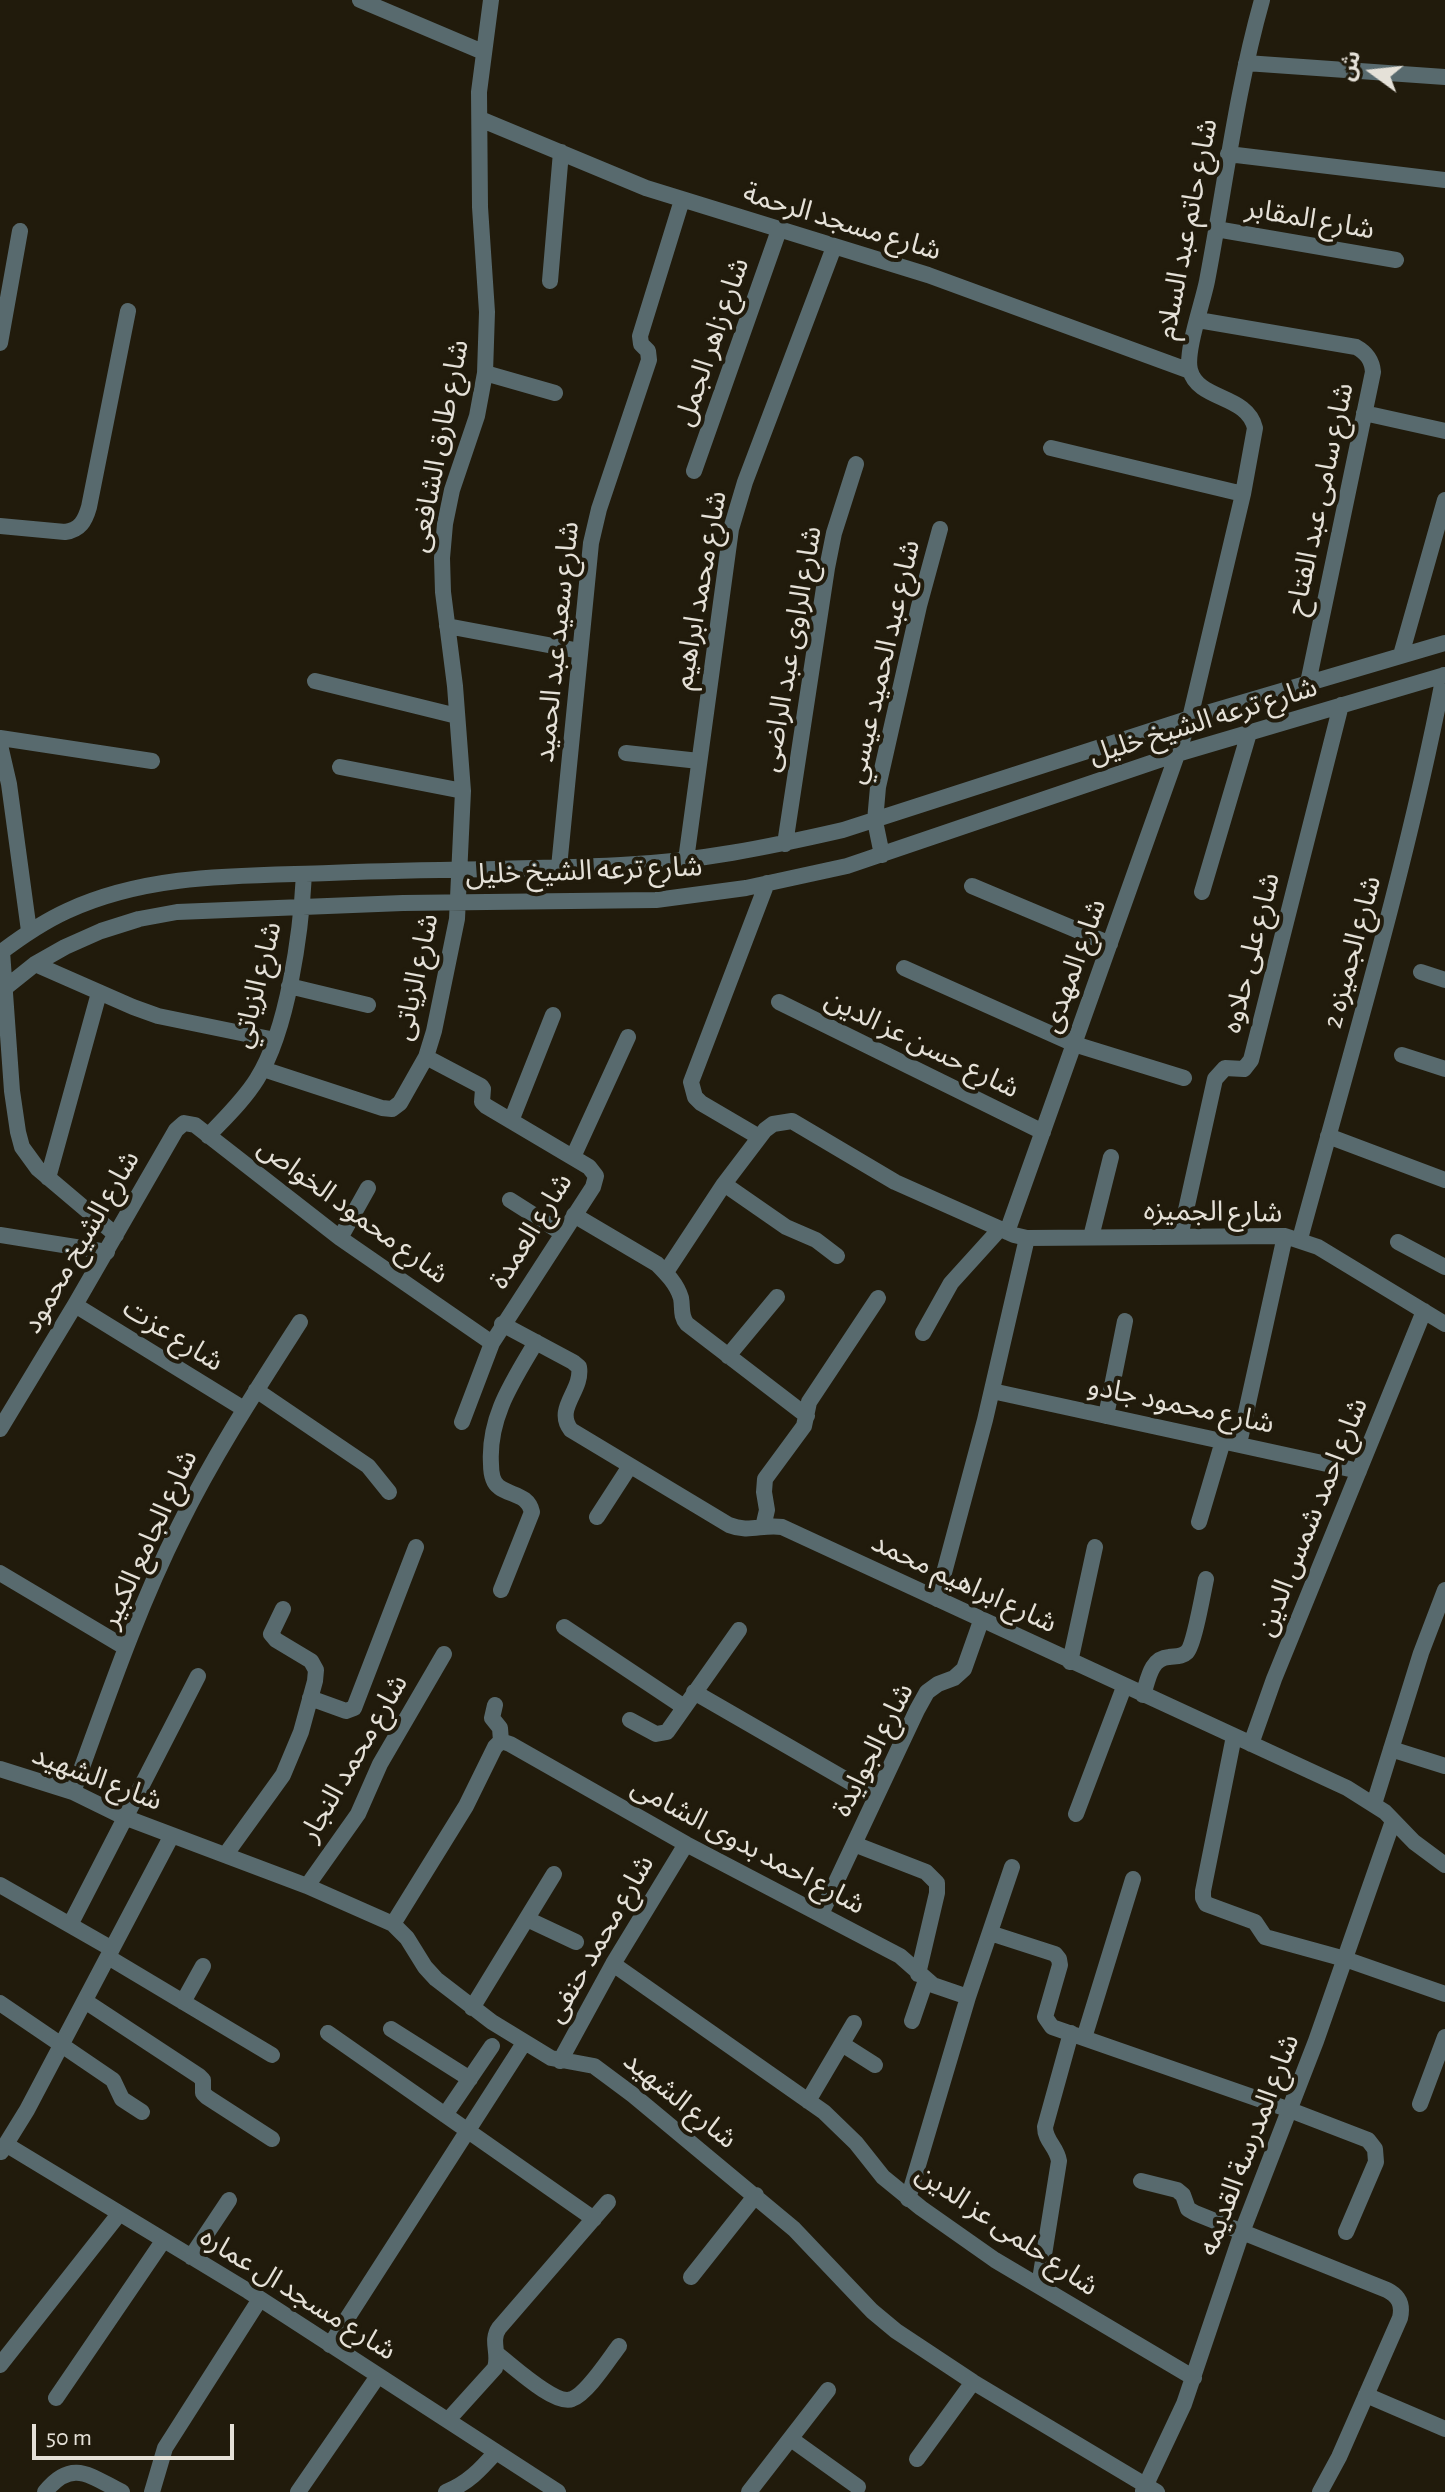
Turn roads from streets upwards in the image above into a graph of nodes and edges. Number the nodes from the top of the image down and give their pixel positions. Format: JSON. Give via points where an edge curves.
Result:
{"nodes":[{"id":1,"x":360,"y":0,"type":"edge"},
{"id":2,"x":491,"y":0,"type":"edge"},
{"id":3,"x":1262,"y":0,"type":"edge"},
{"id":4,"x":483,"y":52,"type":"junction"},
{"id":5,"x":1246,"y":63,"type":"junction"},
{"id":6,"x":1445,"y":77,"type":"edge"},
{"id":7,"x":480,"y":119,"type":"junction"},
{"id":8,"x":561,"y":152,"type":"junction"},
{"id":9,"x":1228,"y":154,"type":"junction"},
{"id":10,"x":1445,"y":180,"type":"edge"},
{"id":11,"x":682,"y":200,"type":"junction"},
{"id":12,"x":1216,"y":229,"type":"junction"},
{"id":13,"x":779,"y":230,"type":"junction"},
{"id":14,"x":20,"y":231,"type":"dead end"},
{"id":15,"x":834,"y":247,"type":"junction"},
{"id":16,"x":1396,"y":260,"type":"dead end"},
{"id":17,"x":550,"y":281,"type":"dead end"},
{"id":18,"x":128,"y":311,"type":"dead end"},
{"id":19,"x":1198,"y":320,"type":"junction"},
{"id":20,"x":0,"y":343,"type":"edge"},
{"id":21,"x":1190,"y":371,"type":"junction"},
{"id":22,"x":485,"y":373,"type":"junction"},
{"id":23,"x":555,"y":393,"type":"dead end"},
{"id":24,"x":1364,"y":413,"type":"junction"},
{"id":25,"x":1445,"y":431,"type":"edge"},
{"id":26,"x":1051,"y":448,"type":"dead end"},
{"id":27,"x":856,"y":464,"type":"dead end"},
{"id":28,"x":694,"y":471,"type":"dead end"},
{"id":29,"x":1243,"y":494,"type":"junction"},
{"id":30,"x":1445,"y":500,"type":"edge"},
{"id":31,"x":0,"y":526,"type":"edge"},
{"id":32,"x":940,"y":529,"type":"dead end"},
{"id":33,"x":447,"y":626,"type":"junction"},
{"id":34,"x":1445,"y":643,"type":"edge"},
{"id":35,"x":580,"y":651,"type":"junction"},
{"id":36,"x":1401,"y":655,"type":"junction"},
{"id":37,"x":1444,"y":675,"type":"edge"},
{"id":38,"x":315,"y":681,"type":"dead end"},
{"id":39,"x":1308,"y":683,"type":"junction"},
{"id":40,"x":1341,"y":705,"type":"junction"},
{"id":41,"x":457,"y":716,"type":"junction"},
{"id":42,"x":1190,"y":718,"type":"junction"},
{"id":43,"x":1249,"y":733,"type":"junction"},
{"id":44,"x":0,"y":738,"type":"edge"},
{"id":45,"x":0,"y":745,"type":"edge"},
{"id":46,"x":626,"y":753,"type":"dead end"},
{"id":47,"x":1177,"y":754,"type":"junction"},
{"id":48,"x":152,"y":761,"type":"dead end"},
{"id":49,"x":699,"y":761,"type":"junction"},
{"id":50,"x":340,"y":767,"type":"dead end"},
{"id":51,"x":463,"y":791,"type":"junction"},
{"id":52,"x":875,"y":821,"type":"junction"},
{"id":53,"x":8,"y":828,"type":"edge"},
{"id":54,"x":785,"y":844,"type":"junction"},
{"id":55,"x":882,"y":855,"type":"junction"},
{"id":56,"x":686,"y":860,"type":"junction"},
{"id":57,"x":559,"y":867,"type":"junction"},
{"id":58,"x":458,"y":868,"type":"junction"},
{"id":59,"x":304,"y":874,"type":"junction"},
{"id":60,"x":767,"y":883,"type":"junction"},
{"id":61,"x":972,"y":886,"type":"dead end"},
{"id":62,"x":1202,"y":892,"type":"dead end"},
{"id":63,"x":457,"y":902,"type":"junction"},
{"id":64,"x":302,"y":907,"type":"junction"},
{"id":65,"x":29,"y":931,"type":"junction"},
{"id":66,"x":1110,"y":944,"type":"junction"},
{"id":67,"x":1,"y":952,"type":"edge"},
{"id":68,"x":35,"y":964,"type":"junction"},
{"id":69,"x":904,"y":968,"type":"dead end"},
{"id":70,"x":1421,"y":972,"type":"dead end"},
{"id":71,"x":1445,"y":980,"type":"edge"},
{"id":72,"x":289,"y":986,"type":"junction"},
{"id":73,"x":3,"y":990,"type":"edge"},
{"id":74,"x":99,"y":993,"type":"junction"},
{"id":75,"x":779,"y":1002,"type":"dead end"},
{"id":76,"x":368,"y":1005,"type":"dead end"},
{"id":77,"x":553,"y":1015,"type":"dead end"},
{"id":78,"x":628,"y":1037,"type":"dead end"},
{"id":79,"x":275,"y":1040,"type":"junction"},
{"id":80,"x":1074,"y":1044,"type":"junction"},
{"id":81,"x":1402,"y":1055,"type":"dead end"},
{"id":82,"x":426,"y":1057,"type":"junction"},
{"id":83,"x":263,"y":1069,"type":"junction"},
{"id":84,"x":1445,"y":1069,"type":"edge"},
{"id":85,"x":1184,"y":1078,"type":"dead end"},
{"id":86,"x":8,"y":1114,"type":"edge"},
{"id":87,"x":511,"y":1121,"type":"junction"},
{"id":88,"x":184,"y":1123,"type":"joint"},
{"id":89,"x":1043,"y":1132,"type":"junction"},
{"id":90,"x":208,"y":1136,"type":"junction"},
{"id":91,"x":1328,"y":1136,"type":"junction"},
{"id":92,"x":759,"y":1137,"type":"junction"},
{"id":93,"x":573,"y":1157,"type":"junction"},
{"id":94,"x":1111,"y":1157,"type":"dead end"},
{"id":95,"x":48,"y":1178,"type":"junction"},
{"id":96,"x":1445,"y":1180,"type":"edge"},
{"id":97,"x":724,"y":1184,"type":"junction"},
{"id":98,"x":368,"y":1188,"type":"dead end"},
{"id":99,"x":510,"y":1200,"type":"dead end"},
{"id":100,"x":574,"y":1215,"type":"junction"},
{"id":101,"x":1003,"y":1231,"type":"junction"},
{"id":102,"x":562,"y":1233,"type":"junction"},
{"id":103,"x":0,"y":1235,"type":"edge"},
{"id":104,"x":116,"y":1235,"type":"junction"},
{"id":105,"x":1091,"y":1237,"type":"junction"},
{"id":106,"x":1180,"y":1237,"type":"junction"},
{"id":107,"x":340,"y":1238,"type":"junction"},
{"id":108,"x":1027,"y":1238,"type":"junction"},
{"id":109,"x":1293,"y":1238,"type":"junction"},
{"id":110,"x":1398,"y":1242,"type":"dead end"},
{"id":111,"x":107,"y":1252,"type":"junction"},
{"id":112,"x":837,"y":1256,"type":"dead end"},
{"id":113,"x":1445,"y":1267,"type":"edge"},
{"id":114,"x":666,"y":1272,"type":"junction"},
{"id":115,"x":777,"y":1297,"type":"dead end"},
{"id":116,"x":878,"y":1298,"type":"dead end"},
{"id":117,"x":75,"y":1305,"type":"junction"},
{"id":118,"x":1424,"y":1311,"type":"junction"},
{"id":119,"x":1125,"y":1321,"type":"dead end"},
{"id":120,"x":300,"y":1322,"type":"dead end"},
{"id":121,"x":502,"y":1324,"type":"junction"},
{"id":122,"x":1445,"y":1324,"type":"edge"},
{"id":123,"x":923,"y":1333,"type":"dead end"},
{"id":124,"x":536,"y":1342,"type":"junction"},
{"id":125,"x":492,"y":1343,"type":"junction"},
{"id":126,"x":728,"y":1356,"type":"junction"},
{"id":127,"x":256,"y":1390,"type":"junction"},
{"id":128,"x":992,"y":1391,"type":"junction"},
{"id":129,"x":244,"y":1409,"type":"junction"},
{"id":130,"x":807,"y":1416,"type":"junction"},
{"id":131,"x":1106,"y":1416,"type":"junction"},
{"id":132,"x":462,"y":1422,"type":"dead end"},
{"id":133,"x":0,"y":1429,"type":"edge"},
{"id":134,"x":1231,"y":1443,"type":"junction"},
{"id":135,"x":630,"y":1466,"type":"junction"},
{"id":136,"x":1359,"y":1471,"type":"junction"},
{"id":137,"x":389,"y":1492,"type":"dead end"},
{"id":138,"x":597,"y":1517,"type":"dead end"},
{"id":139,"x":1199,"y":1522,"type":"dead end"},
{"id":140,"x":763,"y":1527,"type":"junction"},
{"id":141,"x":416,"y":1547,"type":"dead end"},
{"id":142,"x":1095,"y":1547,"type":"dead end"},
{"id":143,"x":0,"y":1573,"type":"edge"},
{"id":144,"x":1206,"y":1579,"type":"dead end"},
{"id":145,"x":501,"y":1590,"type":"dead end"},
{"id":146,"x":1445,"y":1590,"type":"edge"},
{"id":147,"x":937,"y":1599,"type":"junction"},
{"id":148,"x":283,"y":1609,"type":"dead end"},
{"id":149,"x":981,"y":1621,"type":"junction"},
{"id":150,"x":564,"y":1627,"type":"dead end"},
{"id":151,"x":739,"y":1630,"type":"dead end"},
{"id":152,"x":126,"y":1648,"type":"junction"},
{"id":153,"x":444,"y":1654,"type":"dead end"},
{"id":154,"x":1070,"y":1662,"type":"junction"},
{"id":155,"x":198,"y":1676,"type":"dead end"},
{"id":156,"x":1124,"y":1687,"type":"junction"},
{"id":157,"x":694,"y":1692,"type":"junction"},
{"id":158,"x":1143,"y":1695,"type":"junction"},
{"id":159,"x":310,"y":1698,"type":"junction"},
{"id":160,"x":495,"y":1705,"type":"dead end"},
{"id":161,"x":684,"y":1707,"type":"junction"},
{"id":162,"x":630,"y":1720,"type":"dead end"},
{"id":163,"x":1234,"y":1736,"type":"junction"},
{"id":164,"x":501,"y":1741,"type":"junction"},
{"id":165,"x":1251,"y":1744,"type":"junction"},
{"id":166,"x":1391,"y":1749,"type":"junction"},
{"id":167,"x":1445,"y":1766,"type":"edge"},
{"id":168,"x":0,"y":1769,"type":"edge"},
{"id":169,"x":73,"y":1792,"type":"junction"},
{"id":170,"x":876,"y":1797,"type":"junction"},
{"id":171,"x":1374,"y":1804,"type":"junction"},
{"id":172,"x":1076,"y":1814,"type":"dead end"},
{"id":173,"x":124,"y":1817,"type":"junction"},
{"id":174,"x":1393,"y":1821,"type":"junction"},
{"id":175,"x":172,"y":1835,"type":"junction"},
{"id":176,"x":686,"y":1844,"type":"junction"},
{"id":177,"x":854,"y":1844,"type":"junction"},
{"id":178,"x":226,"y":1854,"type":"junction"},
{"id":179,"x":1445,"y":1865,"type":"edge"},
{"id":180,"x":1012,"y":1867,"type":"dead end"},
{"id":181,"x":554,"y":1874,"type":"dead end"},
{"id":182,"x":1133,"y":1879,"type":"dead end"},
{"id":183,"x":0,"y":1885,"type":"edge"},
{"id":184,"x":307,"y":1886,"type":"junction"},
{"id":185,"x":821,"y":1914,"type":"junction"},
{"id":186,"x":527,"y":1919,"type":"junction"},
{"id":187,"x":393,"y":1924,"type":"junction"},
{"id":188,"x":70,"y":1925,"type":"junction"},
{"id":189,"x":990,"y":1933,"type":"junction"},
{"id":190,"x":576,"y":1942,"type":"dead end"},
{"id":191,"x":110,"y":1953,"type":"junction"},
{"id":192,"x":1345,"y":1959,"type":"junction"},
{"id":193,"x":613,"y":1964,"type":"junction"},
{"id":194,"x":203,"y":1966,"type":"dead end"},
{"id":195,"x":922,"y":1977,"type":"junction"},
{"id":196,"x":1445,"y":1994,"type":"edge"},
{"id":197,"x":968,"y":1997,"type":"junction"},
{"id":198,"x":85,"y":2001,"type":"junction"},
{"id":199,"x":183,"y":2002,"type":"junction"},
{"id":200,"x":0,"y":2003,"type":"edge"},
{"id":201,"x":472,"y":2008,"type":"junction"},
{"id":202,"x":912,"y":2021,"type":"dead end"},
{"id":203,"x":854,"y":2023,"type":"dead end"},
{"id":204,"x":391,"y":2029,"type":"dead end"},
{"id":205,"x":328,"y":2033,"type":"dead end"},
{"id":206,"x":1077,"y":2036,"type":"junction"},
{"id":207,"x":1445,"y":2037,"type":"edge"},
{"id":208,"x":524,"y":2043,"type":"junction"},
{"id":209,"x":842,"y":2044,"type":"junction"},
{"id":210,"x":60,"y":2046,"type":"junction"},
{"id":211,"x":492,"y":2046,"type":"dead end"},
{"id":212,"x":272,"y":2055,"type":"dead end"},
{"id":213,"x":560,"y":2061,"type":"junction"},
{"id":214,"x":875,"y":2065,"type":"dead end"},
{"id":215,"x":470,"y":2079,"type":"junction"},
{"id":216,"x":808,"y":2101,"type":"junction"},
{"id":217,"x":1420,"y":2104,"type":"dead end"},
{"id":218,"x":1290,"y":2110,"type":"junction"},
{"id":219,"x":142,"y":2112,"type":"dead end"},
{"id":220,"x":445,"y":2115,"type":"junction"},
{"id":221,"x":467,"y":2131,"type":"junction"},
{"id":222,"x":272,"y":2139,"type":"dead end"},
{"id":223,"x":3,"y":2149,"type":"edge"},
{"id":224,"x":1141,"y":2181,"type":"dead end"},
{"id":225,"x":756,"y":2195,"type":"junction"},
{"id":226,"x":908,"y":2199,"type":"junction"},
{"id":227,"x":229,"y":2200,"type":"dead end"},
{"id":228,"x":608,"y":2202,"type":"dead end"},
{"id":229,"x":119,"y":2214,"type":"junction"},
{"id":230,"x":594,"y":2219,"type":"junction"},
{"id":231,"x":1242,"y":2232,"type":"junction"},
{"id":232,"x":1346,"y":2232,"type":"dead end"},
{"id":233,"x":163,"y":2241,"type":"junction"},
{"id":234,"x":191,"y":2257,"type":"junction"},
{"id":235,"x":691,"y":2277,"type":"dead end"},
{"id":236,"x":1039,"y":2286,"type":"junction"},
{"id":237,"x":260,"y":2299,"type":"junction"},
{"id":238,"x":330,"y":2345,"type":"junction"},
{"id":239,"x":619,"y":2346,"type":"dead end"},
{"id":240,"x":497,"y":2354,"type":"junction"},
{"id":241,"x":0,"y":2365,"type":"edge"},
{"id":242,"x":378,"y":2376,"type":"junction"},
{"id":243,"x":1194,"y":2378,"type":"junction"},
{"id":244,"x":973,"y":2382,"type":"junction"},
{"id":245,"x":828,"y":2390,"type":"dead end"},
{"id":246,"x":1366,"y":2395,"type":"junction"},
{"id":247,"x":56,"y":2398,"type":"dead end"},
{"id":248,"x":448,"y":2420,"type":"junction"},
{"id":249,"x":1445,"y":2429,"type":"edge"},
{"id":250,"x":791,"y":2439,"type":"junction"},
{"id":251,"x":496,"y":2452,"type":"junction"},
{"id":252,"x":917,"y":2459,"type":"dead end"},
{"id":253,"x":858,"y":2487,"type":"dead end"},
{"id":254,"x":1149,"y":2489,"type":"edge"},
{"id":255,"x":45,"y":2492,"type":"edge"},
{"id":256,"x":122,"y":2492,"type":"edge"},
{"id":257,"x":152,"y":2492,"type":"edge"},
{"id":258,"x":298,"y":2492,"type":"edge"},
{"id":259,"x":446,"y":2492,"type":"edge"},
{"id":260,"x":558,"y":2492,"type":"edge"},
{"id":261,"x":750,"y":2492,"type":"edge"},
{"id":262,"x":1320,"y":2492,"type":"edge"}],
"edges":[{"from":1,"to":4,"type":"street"},
{"from":2,"to":4,"type":"street","name":"شارع طارق الشافعى"},
{"from":3,"to":5,"type":"street","name":"شارع حاتم عبد السلام"},
{"from":4,"to":7,"type":"street","name":"شارع طارق الشافعى"},
{"from":5,"to":6,"type":"street"},
{"from":5,"to":9,"type":"street","name":"شارع حاتم عبد السلام"},
{"from":7,"to":8,"type":"street","name":"شارع مسجد الرحمة"},
{"from":7,"to":22,"type":"street","name":"شارع طارق الشافعى"},
{"from":8,"to":11,"type":"street","name":"شارع مسجد الرحمة"},
{"from":8,"to":17,"type":"street"},
{"from":9,"to":10,"type":"street"},
{"from":9,"to":12,"type":"street","name":"شارع حاتم عبد السلام"},
{"from":11,"to":13,"type":"street","name":"شارع مسجد الرحمة"},
{"from":11,"to":35,"type":"street","name":"شارع سعيد عبد الحميد","via":[[640,336],[649,360],[599,509]]},
{"from":12,"to":16,"type":"street","name":"شارع المقابر"},
{"from":12,"to":19,"type":"street","name":"شارع حاتم عبد السلام"},
{"from":13,"to":15,"type":"street","name":"شارع مسجد الرحمة"},
{"from":13,"to":28,"type":"street","name":"شارع زاهر الجمل"},
{"from":14,"to":20,"type":"street"},
{"from":15,"to":21,"type":"street","name":"شارع مسجد الرحمة","via":[[928,275]]},
{"from":15,"to":49,"type":"street","name":"شارع محمد ابراهيم","via":[[731,529]]},
{"from":18,"to":31,"type":"street","via":[[84,521],[65,532]]},
{"from":19,"to":21,"type":"street","name":"شارع حاتم عبد السلام"},
{"from":19,"to":24,"type":"street","name":"شارع سامى عبد الفتاح","via":[[1356,347],[1369,357],[1373,372]]},
{"from":21,"to":29,"type":"street","name":"شارع حاتم عبد السلام","via":[[1203,387],[1243,408],[1253,420]]},
{"from":22,"to":23,"type":"street"},
{"from":22,"to":33,"type":"street","name":"شارع طارق الشافعى","via":[[445,524]]},
{"from":24,"to":25,"type":"street"},
{"from":24,"to":39,"type":"street","name":"شارع سامى عبد الفتاح"},
{"from":26,"to":29,"type":"street"},
{"from":27,"to":54,"type":"street","name":"شارع الراوى عبد الراضى","via":[[827,568]]},
{"from":29,"to":42,"type":"street","name":"شارع حاتم عبد السلام"},
{"from":30,"to":36,"type":"street"},
{"from":32,"to":52,"type":"street","name":"شارع عبد الحميد عيسي","via":[[887,742]]},
{"from":33,"to":35,"type":"street"},
{"from":33,"to":41,"type":"street","name":"شارع طارق الشافعى"},
{"from":34,"to":36,"type":"street","name":"شارع ترعه الشيخ خليل"},
{"from":35,"to":57,"type":"street","name":"شارع سعيد عبد الحميد"},
{"from":36,"to":39,"type":"street","name":"شارع ترعه الشيخ خليل"},
{"from":37,"to":40,"type":"street","name":"شارع ترعه الشيخ خليل"},
{"from":37,"to":91,"type":"street","name":"شارع الجميزه 2","via":[[1399,876]]},
{"from":38,"to":41,"type":"street"},
{"from":39,"to":42,"type":"street","name":"شارع ترعه الشيخ خليل"},
{"from":40,"to":43,"type":"street","name":"شارع ترعه الشيخ خليل"},
{"from":40,"to":106,"type":"street","name":"شارع على حلاوه","via":[[1251,1060],[1244,1069],[1225,1068],[1215,1079]]},
{"from":41,"to":51,"type":"street","name":"شارع طارق الشافعى"},
{"from":42,"to":47,"type":"street","name":"شارع المهدى"},
{"from":42,"to":52,"type":"street","name":"شارع ترعه الشيخ خليل"},
{"from":43,"to":47,"type":"street","name":"شارع ترعه الشيخ خليل"},
{"from":43,"to":62,"type":"street"},
{"from":44,"to":48,"type":"street"},
{"from":45,"to":53,"type":"street"},
{"from":46,"to":49,"type":"street"},
{"from":47,"to":55,"type":"street","name":"شارع ترعه الشيخ خليل"},
{"from":47,"to":66,"type":"street","name":"شارع المهدى"},
{"from":49,"to":56,"type":"street","name":"شارع محمد ابراهيم"},
{"from":50,"to":51,"type":"street"},
{"from":51,"to":58,"type":"street","name":"شارع طارق الشافعى"},
{"from":52,"to":54,"type":"street","name":"شارع ترعه الشيخ خليل"},
{"from":52,"to":55,"type":"street","name":"شارع عبد الحميد عيسي"},
{"from":53,"to":65,"type":"street"},
{"from":54,"to":56,"type":"street","name":"شارع ترعه الشيخ خليل"},
{"from":55,"to":60,"type":"street","name":"شارع ترعه الشيخ خليل"},
{"from":56,"to":57,"type":"street","name":"شارع ترعه الشيخ خليل"},
{"from":57,"to":58,"type":"street","name":"شارع ترعه الشيخ خليل"},
{"from":58,"to":59,"type":"street","name":"شارع ترعه الشيخ خليل"},
{"from":58,"to":63,"type":"street","name":"شارع طارق الشافعى"},
{"from":59,"to":64,"type":"street","name":"شارع الزياتي"},
{"from":59,"to":65,"type":"street","name":"شارع ترعه الشيخ خليل","via":[[141,887],[67,911]]},
{"from":60,"to":63,"type":"street","name":"شارع ترعه الشيخ خليل","via":[[656,900]]},
{"from":60,"to":92,"type":"street","via":[[691,1082],[701,1103]]},
{"from":61,"to":66,"type":"street"},
{"from":63,"to":64,"type":"street","name":"شارع ترعه الشيخ خليل"},
{"from":63,"to":82,"type":"street","name":"شارع الزياتى","via":[[454,940]]},
{"from":64,"to":68,"type":"street","name":"شارع ترعه الشيخ خليل","via":[[177,912],[139,919],[101,931]]},
{"from":64,"to":72,"type":"street","name":"شارع الزياتي"},
{"from":65,"to":67,"type":"street","name":"شارع ترعه الشيخ خليل"},
{"from":66,"to":80,"type":"street","name":"شارع المهدى"},
{"from":67,"to":73,"type":"street"},
{"from":68,"to":73,"type":"street","name":"شارع ترعه الشيخ خليل"},
{"from":68,"to":74,"type":"street"},
{"from":69,"to":80,"type":"street"},
{"from":70,"to":71,"type":"street"},
{"from":72,"to":76,"type":"street"},
{"from":72,"to":79,"type":"street","name":"شارع الزياتي"},
{"from":73,"to":86,"type":"street"},
{"from":74,"to":79,"type":"street","via":[[158,1016]]},
{"from":74,"to":95,"type":"street"},
{"from":75,"to":89,"type":"street","name":"شارع حسن عز الدين"},
{"from":77,"to":87,"type":"street"},
{"from":78,"to":93,"type":"street"},
{"from":79,"to":83,"type":"street","name":"شارع الزياتي"},
{"from":80,"to":85,"type":"street"},
{"from":80,"to":89,"type":"street","name":"شارع المهدى"},
{"from":81,"to":84,"type":"street"},
{"from":82,"to":83,"type":"street","name":"شارع الزياتى","via":[[392,1109]]},
{"from":82,"to":87,"type":"street","name":"شارع العمدة","via":[[481,1086],[484,1104]]},
{"from":83,"to":90,"type":"street","name":"شارع الزياتي"},
{"from":86,"to":95,"type":"street","via":[[28,1157]]},
{"from":87,"to":93,"type":"street","name":"شارع العمدة"},
{"from":88,"to":90,"type":"street","name":"شارع محمود الخواص"},
{"from":88,"to":104,"type":"street","name":"شارع الشيخ محمود"},
{"from":89,"to":101,"type":"street","name":"شارع المهدى"},
{"from":90,"to":107,"type":"street","name":"شارع محمود الخواص"},
{"from":91,"to":96,"type":"street"},
{"from":91,"to":109,"type":"street","name":"شارع الجميزه 2"},
{"from":92,"to":97,"type":"street"},
{"from":92,"to":101,"type":"street","name":"شارع الجميزه","via":[[773,1124],[792,1121],[895,1182]]},
{"from":93,"to":100,"type":"street","name":"شارع العمدة","via":[[596,1176]]},
{"from":94,"to":105,"type":"street"},
{"from":95,"to":104,"type":"street"},
{"from":97,"to":112,"type":"street"},
{"from":97,"to":114,"type":"street"},
{"from":98,"to":107,"type":"street"},
{"from":99,"to":102,"type":"street"},
{"from":100,"to":102,"type":"street","name":"شارع العمدة"},
{"from":100,"to":114,"type":"street"},
{"from":101,"to":108,"type":"street","name":"شارع الجميزه"},
{"from":101,"to":123,"type":"street","via":[[951,1283]]},
{"from":102,"to":121,"type":"street","name":"شارع العمدة"},
{"from":103,"to":111,"type":"street"},
{"from":104,"to":111,"type":"street","name":"شارع الشيخ محمود"},
{"from":105,"to":106,"type":"street","name":"شارع الجميزه"},
{"from":105,"to":108,"type":"street","name":"شارع الجميزه"},
{"from":106,"to":109,"type":"street","name":"شارع الجميزه"},
{"from":107,"to":125,"type":"street","name":"شارع محمود الخواص"},
{"from":108,"to":128,"type":"street"},
{"from":109,"to":118,"type":"street","name":"شارع الجميزه","via":[[1332,1255]]},
{"from":109,"to":134,"type":"street","name":"شارع الجميزه 2"},
{"from":110,"to":113,"type":"street"},
{"from":111,"to":117,"type":"street","name":"شارع الشيخ محمود"},
{"from":114,"to":126,"type":"street","via":[[680,1294],[683,1320]]},
{"from":115,"to":126,"type":"street"},
{"from":116,"to":130,"type":"street","via":[[809,1402]]},
{"from":117,"to":129,"type":"street","name":"شارع عزت"},
{"from":117,"to":133,"type":"street","name":"شارع الشيخ محمود"},
{"from":118,"to":122,"type":"street","name":"شارع الجميزه"},
{"from":118,"to":136,"type":"street","name":"شارع احمد شمس الدين"},
{"from":119,"to":131,"type":"street"},
{"from":120,"to":127,"type":"street","name":"شارع الجامع الكبير"},
{"from":121,"to":124,"type":"street"},
{"from":121,"to":125,"type":"street","name":"شارع العمدة"},
{"from":124,"to":135,"type":"street","name":"شارع ابراهيم محمد","via":[[580,1371],[564,1413],[567,1426]]},
{"from":124,"to":145,"type":"street","via":[[504,1396],[492,1433],[494,1482],[525,1499],[532,1512]]},
{"from":125,"to":132,"type":"street","name":"شارع العمدة"},
{"from":126,"to":130,"type":"street"},
{"from":127,"to":129,"type":"street","name":"شارع الجامع الكبير"},
{"from":127,"to":137,"type":"street","via":[[368,1466]]},
{"from":128,"to":131,"type":"street","name":"شارع محمود جادو"},
{"from":128,"to":147,"type":"street"},
{"from":129,"to":152,"type":"street","name":"شارع الجامع الكبير","via":[[179,1525]]},
{"from":130,"to":140,"type":"street","via":[[765,1479]]},
{"from":131,"to":134,"type":"street","name":"شارع محمود جادو"},
{"from":134,"to":136,"type":"street","name":"شارع محمود جادو"},
{"from":134,"to":139,"type":"street","name":"شارع الجميزه 2"},
{"from":135,"to":138,"type":"street"},
{"from":135,"to":140,"type":"street","name":"شارع ابراهيم محمد","via":[[729,1525],[745,1530]]},
{"from":136,"to":165,"type":"street","name":"شارع احمد شمس الدين"},
{"from":140,"to":147,"type":"street","name":"شارع ابراهيم محمد","via":[[782,1527]]},
{"from":141,"to":159,"type":"street","via":[[354,1708],[346,1711]]},
{"from":142,"to":154,"type":"street"},
{"from":143,"to":152,"type":"street"},
{"from":144,"to":158,"type":"street","via":[[1190,1648],[1184,1655],[1158,1660]]},
{"from":146,"to":166,"type":"street"},
{"from":147,"to":149,"type":"street","name":"شارع ابراهيم محمد"},
{"from":148,"to":159,"type":"street","via":[[271,1634],[314,1665]]},
{"from":149,"to":154,"type":"street","name":"شارع ابراهيم محمد"},
{"from":149,"to":170,"type":"street","name":"شارع الجوايدة","via":[[964,1669],[927,1692]]},
{"from":150,"to":161,"type":"street"},
{"from":151,"to":157,"type":"street"},
{"from":152,"to":169,"type":"street","name":"شارع الجامع الكبير"},
{"from":153,"to":184,"type":"street","name":"شارع محمد النجار","via":[[380,1764],[358,1814]]},
{"from":154,"to":156,"type":"street","name":"شارع ابراهيم محمد"},
{"from":155,"to":173,"type":"street"},
{"from":156,"to":158,"type":"street","name":"شارع ابراهيم محمد"},
{"from":156,"to":172,"type":"street"},
{"from":157,"to":161,"type":"street"},
{"from":157,"to":170,"type":"street"},
{"from":158,"to":163,"type":"street","name":"شارع ابراهيم محمد"},
{"from":159,"to":178,"type":"street","via":[[283,1775]]},
{"from":160,"to":164,"type":"street","via":[[492,1718]]},
{"from":161,"to":162,"type":"street","via":[[663,1734]]},
{"from":163,"to":165,"type":"street","name":"شارع ابراهيم محمد"},
{"from":163,"to":192,"type":"street","via":[[1204,1901],[1255,1922],[1265,1937]]},
{"from":164,"to":176,"type":"street","name":"شارع احمد بدوى الشامى"},
{"from":164,"to":187,"type":"street"},
{"from":165,"to":171,"type":"street","name":"شارع ابراهيم محمد"},
{"from":166,"to":167,"type":"street"},
{"from":166,"to":171,"type":"street"},
{"from":168,"to":169,"type":"street","name":"شارع الشهيد"},
{"from":169,"to":173,"type":"street","name":"شارع الشهيد"},
{"from":170,"to":177,"type":"street","name":"شارع الجوايدة"},
{"from":171,"to":174,"type":"street","name":"شارع ابراهيم محمد"},
{"from":173,"to":175,"type":"street","name":"شارع الشهيد"},
{"from":173,"to":188,"type":"street"},
{"from":174,"to":179,"type":"street","name":"شارع ابراهيم محمد"},
{"from":174,"to":192,"type":"street","name":"شارع المدرسة القديمه"},
{"from":175,"to":178,"type":"street","name":"شارع الشهيد"},
{"from":175,"to":191,"type":"street"},
{"from":176,"to":185,"type":"street","name":"شارع احمد بدوى الشامى"},
{"from":176,"to":193,"type":"street","name":"شارع محمد حنفى"},
{"from":177,"to":185,"type":"street","name":"شارع الجوايدة"},
{"from":177,"to":195,"type":"street","via":[[926,1872],[937,1883]]},
{"from":178,"to":184,"type":"street","name":"شارع الشهيد"},
{"from":180,"to":189,"type":"street"},
{"from":181,"to":186,"type":"street"},
{"from":182,"to":206,"type":"street"},
{"from":183,"to":188,"type":"street"},
{"from":184,"to":187,"type":"street","name":"شارع الشهيد"},
{"from":185,"to":195,"type":"street","name":"شارع احمد بدوى الشامى","via":[[900,1956]]},
{"from":186,"to":190,"type":"street"},
{"from":186,"to":201,"type":"street"},
{"from":187,"to":201,"type":"street","name":"شارع الشهيد","via":[[425,1967]]},
{"from":188,"to":191,"type":"street"},
{"from":189,"to":197,"type":"street"},
{"from":189,"to":206,"type":"street","via":[[1055,1954],[1060,1965],[1045,2017],[1052,2027]]},
{"from":191,"to":198,"type":"street"},
{"from":191,"to":199,"type":"street"},
{"from":192,"to":196,"type":"street"},
{"from":192,"to":218,"type":"street","name":"شارع المدرسة القديمه"},
{"from":193,"to":213,"type":"street","name":"شارع محمد حنفى"},
{"from":193,"to":216,"type":"street","name":"شارع حلمى عز الدين"},
{"from":194,"to":199,"type":"street"},
{"from":195,"to":197,"type":"street","name":"شارع احمد بدوى الشامى"},
{"from":195,"to":202,"type":"street"},
{"from":197,"to":226,"type":"street"},
{"from":198,"to":210,"type":"street"},
{"from":198,"to":222,"type":"street","via":[[199,2076],[207,2097]]},
{"from":199,"to":212,"type":"street"},
{"from":200,"to":210,"type":"street"},
{"from":201,"to":208,"type":"street","name":"شارع الشهيد"},
{"from":203,"to":209,"type":"street"},
{"from":204,"to":215,"type":"street"},
{"from":205,"to":220,"type":"street"},
{"from":206,"to":218,"type":"street"},
{"from":206,"to":236,"type":"street","via":[[1045,2127],[1059,2161]]},
{"from":207,"to":217,"type":"street"},
{"from":208,"to":213,"type":"street","name":"شارع الشهيد"},
{"from":208,"to":221,"type":"street"},
{"from":209,"to":214,"type":"street"},
{"from":209,"to":216,"type":"street"},
{"from":210,"to":219,"type":"street","via":[[113,2080],[122,2099]]},
{"from":210,"to":223,"type":"street"},
{"from":211,"to":215,"type":"street"},
{"from":213,"to":225,"type":"street","name":"شارع الشهيد","via":[[584,2063],[606,2073]]},
{"from":215,"to":220,"type":"street"},
{"from":216,"to":226,"type":"street","name":"شارع حلمى عز الدين","via":[[841,2127]]},
{"from":218,"to":231,"type":"street","name":"شارع المدرسة القديمه"},
{"from":218,"to":232,"type":"street","via":[[1362,2136],[1375,2149],[1376,2162]]},
{"from":220,"to":221,"type":"street"},
{"from":221,"to":230,"type":"street"},
{"from":221,"to":238,"type":"street"},
{"from":223,"to":229,"type":"street","name":"شارع مسجد ال عماره"},
{"from":224,"to":231,"type":"street","via":[[1177,2190],[1191,2211]]},
{"from":225,"to":235,"type":"street"},
{"from":225,"to":244,"type":"street","name":"شارع الشهيد","via":[[872,2311]]},
{"from":226,"to":236,"type":"street","name":"شارع حلمى عز الدين"},
{"from":227,"to":234,"type":"street"},
{"from":228,"to":230,"type":"street"},
{"from":229,"to":233,"type":"street","name":"شارع مسجد ال عماره"},
{"from":229,"to":241,"type":"street"},
{"from":230,"to":240,"type":"street","via":[[496,2332]]},
{"from":231,"to":243,"type":"street","name":"شارع المدرسة القديمه"},
{"from":231,"to":246,"type":"street","via":[[1398,2298],[1400,2318]]},
{"from":233,"to":234,"type":"street","name":"شارع مسجد ال عماره"},
{"from":233,"to":247,"type":"street"},
{"from":234,"to":237,"type":"street","name":"شارع مسجد ال عماره"},
{"from":236,"to":243,"type":"street","name":"شارع حلمى عز الدين"},
{"from":237,"to":238,"type":"street","name":"شارع مسجد ال عماره"},
{"from":237,"to":257,"type":"street","via":[[165,2448]]},
{"from":238,"to":242,"type":"street","name":"شارع مسجد ال عماره"},
{"from":239,"to":240,"type":"street","via":[[582,2392],[565,2401]]},
{"from":240,"to":248,"type":"street","via":[[491,2374]]},
{"from":242,"to":248,"type":"street","name":"شارع مسجد ال عماره"},
{"from":242,"to":258,"type":"street"},
{"from":243,"to":254,"type":"street","name":"شارع المدرسة القديمه"},
{"from":244,"to":252,"type":"street"},
{"from":244,"to":254,"type":"street","name":"شارع الشهيد"},
{"from":245,"to":250,"type":"street"},
{"from":246,"to":249,"type":"street"},
{"from":246,"to":262,"type":"street"},
{"from":248,"to":251,"type":"street","name":"شارع مسجد ال عماره"},
{"from":250,"to":253,"type":"street"},
{"from":250,"to":261,"type":"street"},
{"from":251,"to":259,"type":"street","via":[[474,2477]]},
{"from":251,"to":260,"type":"street","name":"شارع مسجد ال عماره"},
{"from":255,"to":256,"type":"street","via":[[58,2477],[73,2472]]}]}
